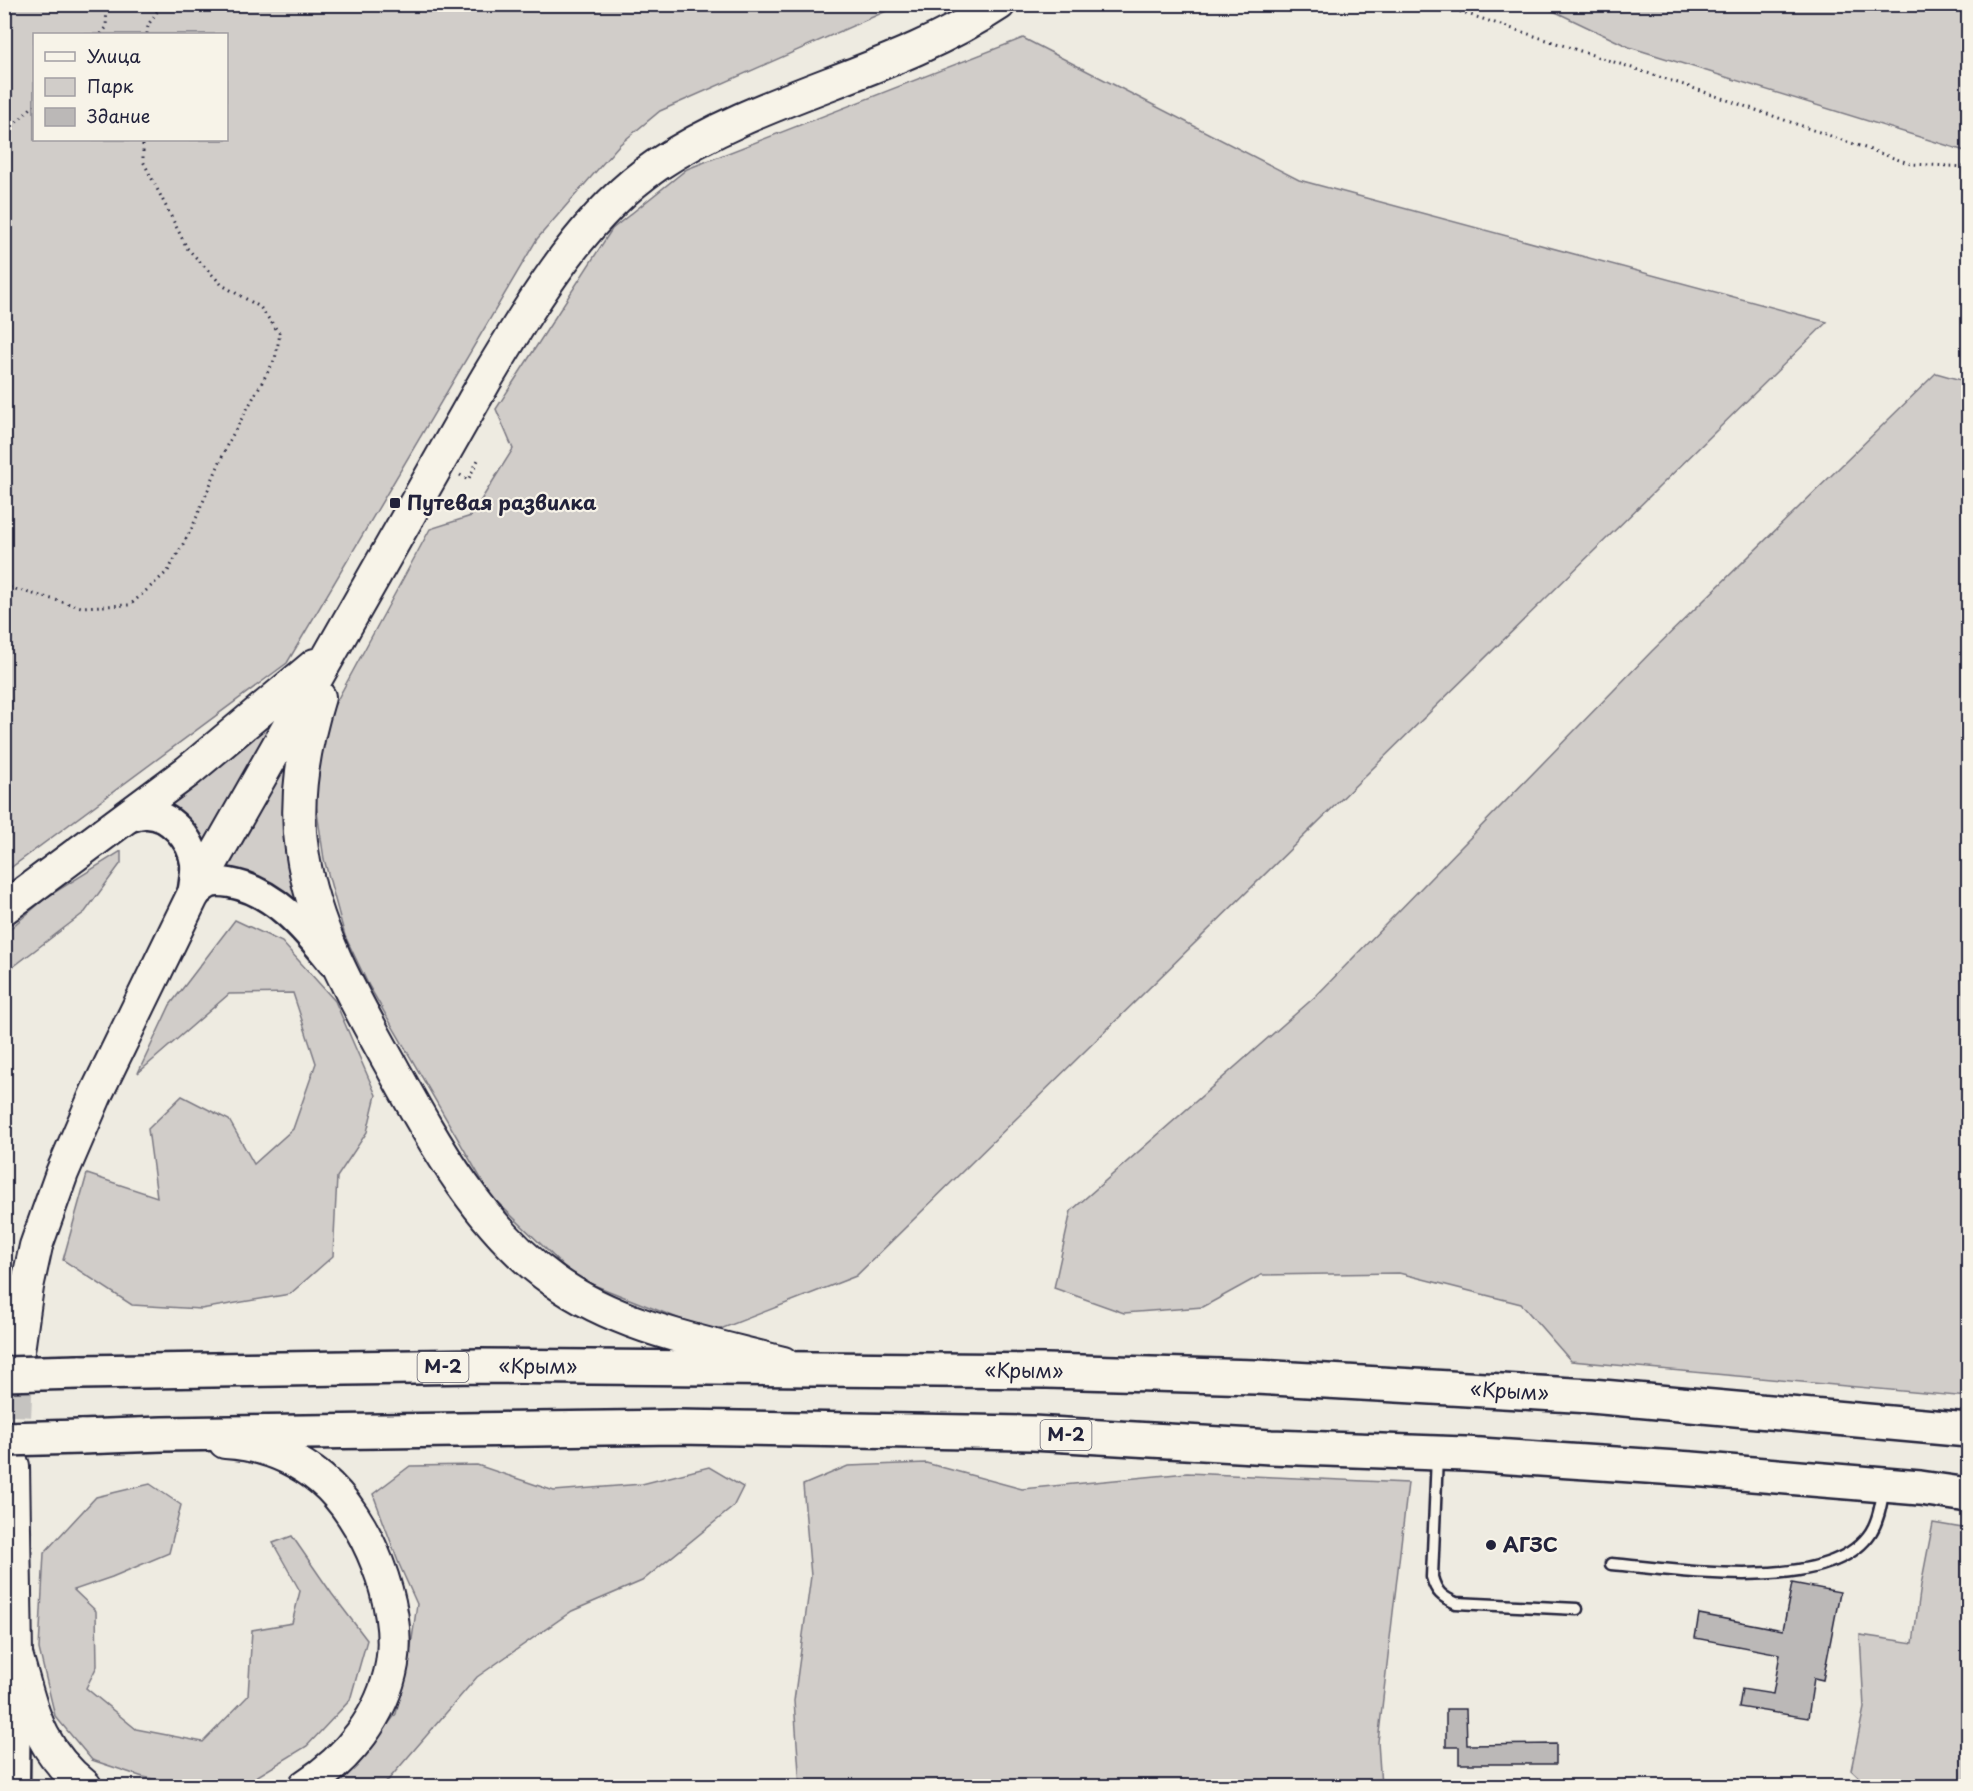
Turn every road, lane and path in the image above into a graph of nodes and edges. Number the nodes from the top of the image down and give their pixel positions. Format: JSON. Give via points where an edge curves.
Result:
{"nodes":[{"id":1,"x":107,"y":4,"type":"edge"},
{"id":2,"x":162,"y":4,"type":"edge"},
{"id":3,"x":999,"y":4,"type":"edge"},
{"id":4,"x":1437,"y":4,"type":"edge"},
{"id":5,"x":101,"y":33,"type":"edge"},
{"id":6,"x":147,"y":33,"type":"edge"},
{"id":7,"x":33,"y":106,"type":"edge"},
{"id":8,"x":4,"y":135,"type":"edge"},
{"id":9,"x":143,"y":141,"type":"edge"},
{"id":10,"x":1968,"y":167,"type":"edge"},
{"id":11,"x":4,"y":586,"type":"edge"},
{"id":12,"x":334,"y":648,"type":"junction"},
{"id":13,"x":118,"y":822,"type":"junction"},
{"id":14,"x":192,"y":897,"type":"junction"},
{"id":15,"x":4,"y":908,"type":"edge"},
{"id":16,"x":341,"y":974,"type":"junction"},
{"id":17,"x":11,"y":1363,"type":"edge"},
{"id":18,"x":807,"y":1369,"type":"junction"},
{"id":19,"x":1968,"y":1430,"type":"edge"},
{"id":20,"x":162,"y":1434,"type":"junction"},
{"id":21,"x":9,"y":1452,"type":"edge"},
{"id":22,"x":1437,"y":1453,"type":"junction"},
{"id":23,"x":1885,"y":1485,"type":"junction"},
{"id":24,"x":1920,"y":1488,"type":"junction"},
{"id":25,"x":1968,"y":1495,"type":"edge"},
{"id":26,"x":1968,"y":1506,"type":"edge"},
{"id":27,"x":1611,"y":1564,"type":"dead end"},
{"id":28,"x":1576,"y":1609,"type":"dead end"},
{"id":29,"x":16,"y":1654,"type":"junction"},
{"id":30,"x":4,"y":1706,"type":"edge"},
{"id":31,"x":15,"y":1786,"type":"edge"},
{"id":32,"x":85,"y":1786,"type":"edge"},
{"id":33,"x":305,"y":1786,"type":"edge"}],
"edges":[{"from":1,"to":5,"type":"path","via":[[105,28]]},
{"from":2,"to":6,"type":"path"},
{"from":3,"to":12,"type":"main road","via":[[954,32],[710,134],[655,166],[608,208],[560,264],[526,313]]},
{"from":4,"to":10,"type":"path","via":[[1911,164]]},
{"from":7,"to":8,"type":"path"},
{"from":9,"to":11,"type":"path","via":[[143,161],[187,248],[222,285],[260,307],[280,334],[275,359],[227,445],[192,528],[168,571],[130,605],[81,607]]},
{"from":12,"to":13,"type":"main road","via":[[187,772]]},
{"from":12,"to":14,"type":"main road"},
{"from":12,"to":16,"type":"main road","via":[[308,734],[299,811],[301,848],[310,889]]},
{"from":13,"to":14,"type":"street","via":[[146,814],[165,818],[174,825],[193,854]]},
{"from":13,"to":15,"type":"main road"},
{"from":14,"to":16,"type":"street","via":[[212,882],[240,885],[257,892],[301,925]]},
{"from":14,"to":17,"type":"main road","via":[[96,1094],[54,1194],[36,1246]]},
{"from":16,"to":18,"type":"main road","via":[[439,1150],[476,1203],[534,1264],[565,1288],[627,1318],[690,1339]]},
{"from":17,"to":18,"type":"highway","name":"«Крым»","number":"М-2","bridge":true,"via":[[79,1372],[480,1366]]},
{"from":18,"to":19,"type":"highway","name":"«Крым»","number":"М-2","via":[[1267,1378],[1591,1396]]},
{"from":20,"to":21,"type":"highway","number":"М-2","bridge":true,"via":[[81,1437]]},
{"from":20,"to":22,"type":"highway","number":"М-2","via":[[700,1428],[1032,1433]]},
{"from":20,"to":33,"type":"main road","via":[[251,1444],[294,1461],[338,1497],[375,1557],[393,1622],[392,1662],[386,1687],[363,1733],[332,1767]]},
{"from":21,"to":29,"type":"main road"},
{"from":22,"to":23,"type":"highway","number":"М-2","via":[[1692,1468]]},
{"from":22,"to":28,"type":"lane","via":[[1432,1577],[1444,1598],[1456,1603]]},
{"from":23,"to":24,"type":"highway","number":"М-2"},
{"from":23,"to":27,"type":"lane","via":[[1871,1532],[1841,1558],[1820,1565],[1768,1574],[1734,1574]]},
{"from":24,"to":25,"type":"highway","number":"М-2"},
{"from":24,"to":26,"type":"main road"},
{"from":29,"to":30,"type":"main road"},
{"from":29,"to":31,"type":"street"},
{"from":29,"to":32,"type":"main road","via":[[42,1737],[56,1758]]}]}
